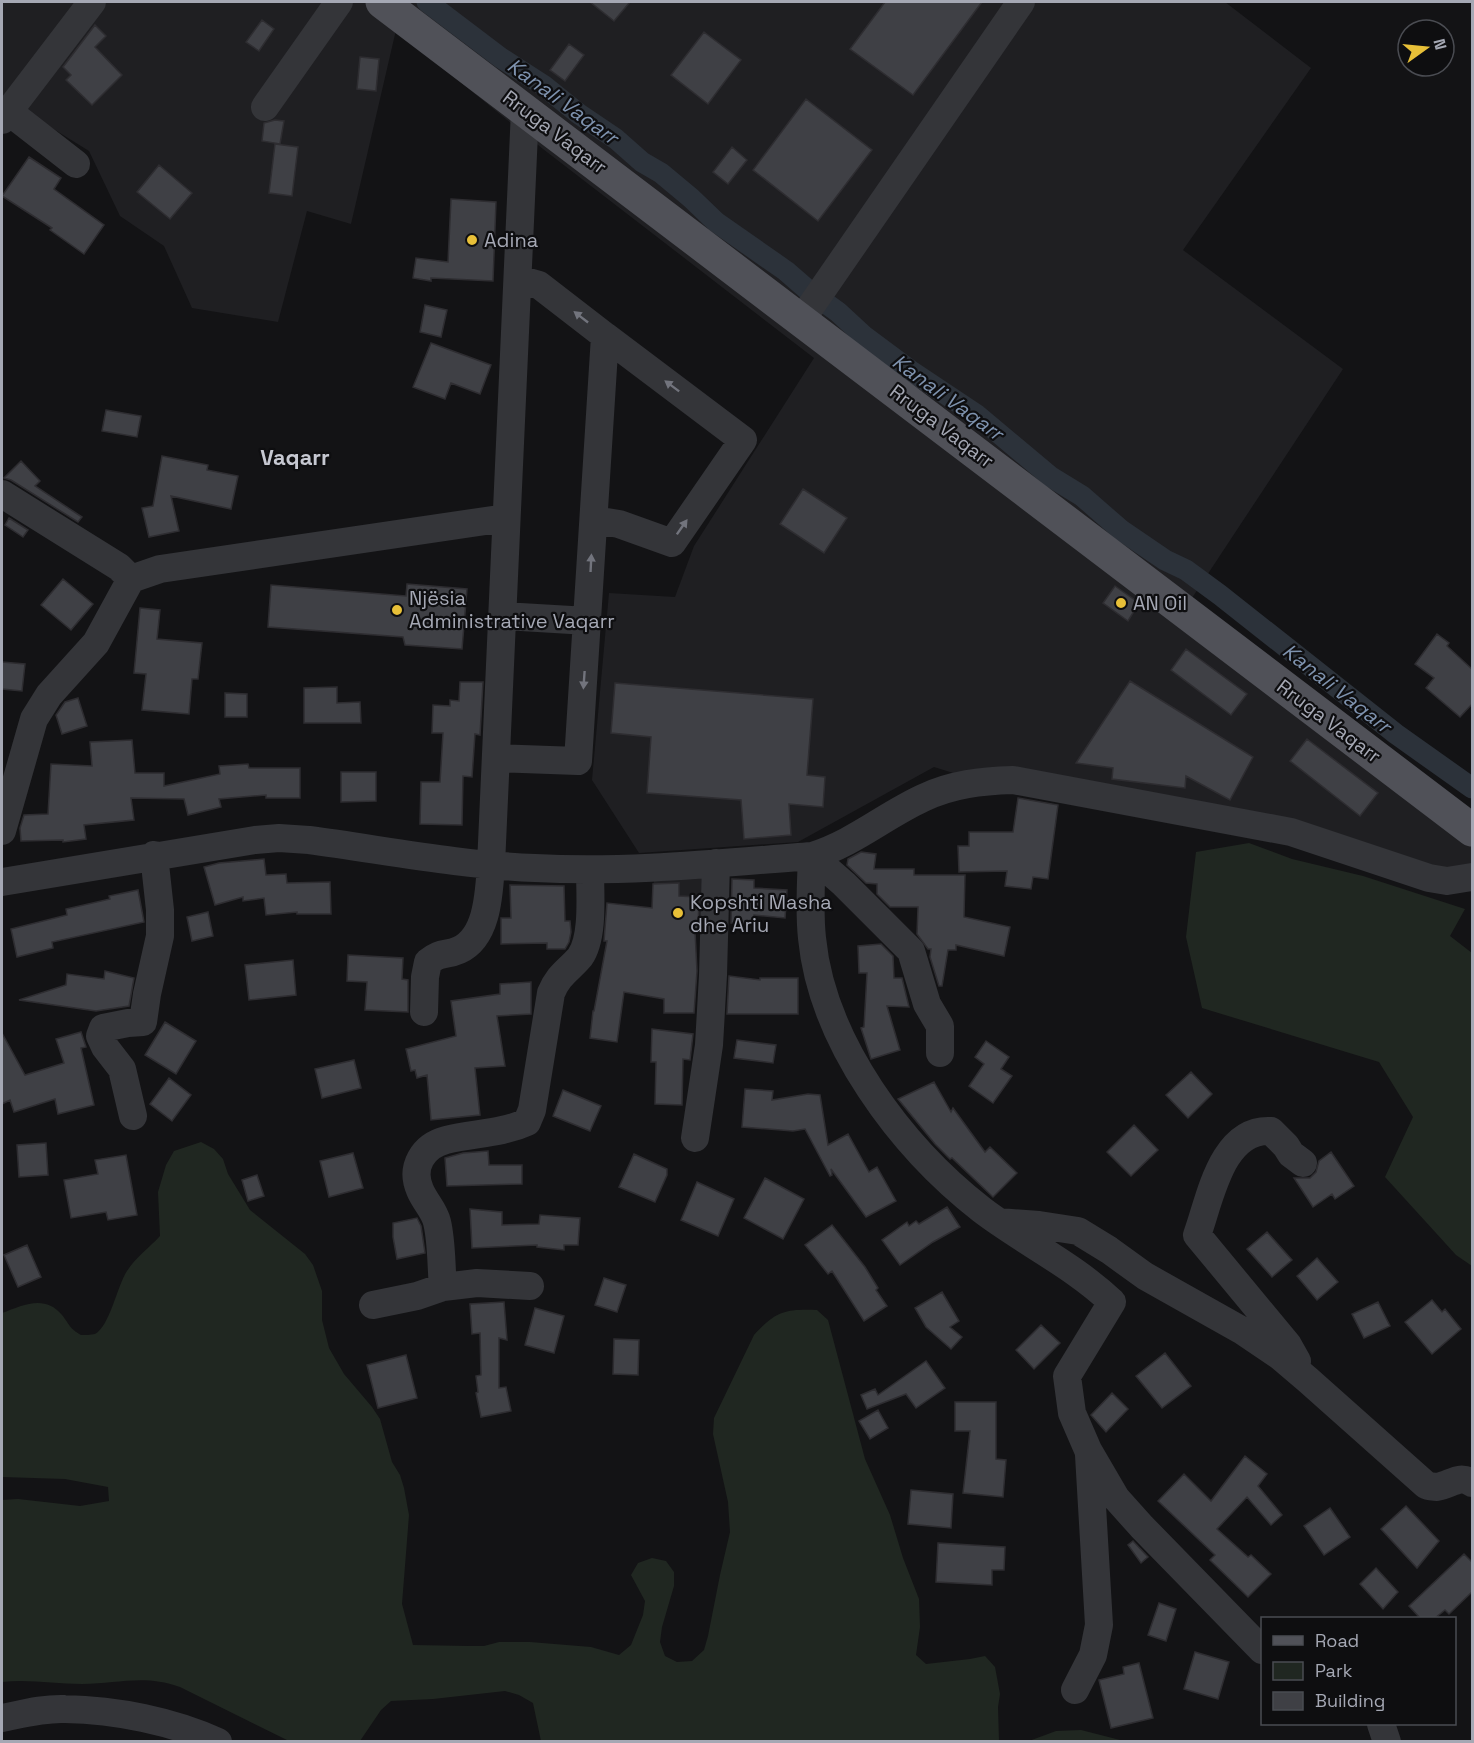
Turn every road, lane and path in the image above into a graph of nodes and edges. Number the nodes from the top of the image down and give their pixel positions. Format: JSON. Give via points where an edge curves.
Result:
{"nodes":[{"id":1,"x":92,"y":2,"type":"edge"},
{"id":2,"x":339,"y":2,"type":"edge"},
{"id":3,"x":1022,"y":2,"type":"edge"},
{"id":4,"x":403,"y":6,"type":"edge"},
{"id":5,"x":265,"y":107,"type":"dead end"},
{"id":6,"x":525,"y":110,"type":"junction"},
{"id":7,"x":5,"y":116,"type":"edge"},
{"id":8,"x":76,"y":164,"type":"dead end"},
{"id":9,"x":518,"y":279,"type":"junction"},
{"id":10,"x":813,"y":303,"type":"junction"},
{"id":11,"x":605,"y":336,"type":"junction"},
{"id":12,"x":2,"y":494,"type":"edge"},
{"id":13,"x":506,"y":518,"type":"junction"},
{"id":14,"x":594,"y":520,"type":"junction"},
{"id":15,"x":131,"y":579,"type":"junction"},
{"id":16,"x":502,"y":616,"type":"junction"},
{"id":17,"x":588,"y":621,"type":"junction"},
{"id":18,"x":496,"y":758,"type":"junction"},
{"id":19,"x":1473,"y":830,"type":"edge"},
{"id":20,"x":2,"y":831,"type":"edge"},
{"id":21,"x":154,"y":855,"type":"junction"},
{"id":22,"x":812,"y":856,"type":"junction"},
{"id":23,"x":716,"y":863,"type":"junction"},
{"id":24,"x":491,"y":865,"type":"junction"},
{"id":25,"x":590,"y":870,"type":"junction"},
{"id":26,"x":1473,"y":877,"type":"edge"},
{"id":27,"x":2,"y":882,"type":"edge"},
{"id":28,"x":424,"y":1012,"type":"dead end"},
{"id":29,"x":940,"y":1053,"type":"dead end"},
{"id":30,"x":133,"y":1116,"type":"dead end"},
{"id":31,"x":695,"y":1138,"type":"dead end"},
{"id":32,"x":1303,"y":1163,"type":"dead end"},
{"id":33,"x":999,"y":1222,"type":"junction"},
{"id":34,"x":530,"y":1286,"type":"dead end"},
{"id":35,"x":443,"y":1287,"type":"junction"},
{"id":36,"x":373,"y":1305,"type":"dead end"},
{"id":37,"x":1308,"y":1380,"type":"junction"},
{"id":38,"x":1088,"y":1450,"type":"junction"},
{"id":39,"x":1473,"y":1483,"type":"edge"},
{"id":40,"x":1261,"y":1648,"type":"edge"},
{"id":41,"x":1075,"y":1690,"type":"dead end"},
{"id":42,"x":2,"y":1718,"type":"edge"},
{"id":43,"x":1381,"y":1725,"type":"edge"},
{"id":44,"x":219,"y":1742,"type":"edge"},
{"id":45,"x":1387,"y":1742,"type":"edge"}],
"edges":[{"from":1,"to":7,"type":"street"},
{"from":2,"to":5,"type":"street"},
{"from":3,"to":10,"type":"street"},
{"from":4,"to":6,"type":"main road","name":"Rruga Vaqarr"},
{"from":6,"to":9,"type":"street"},
{"from":6,"to":10,"type":"main road","name":"Rruga Vaqarr"},
{"from":7,"to":8,"type":"street"},
{"from":11,"to":9,"type":"street","one_way":true,"via":[[539,285]]},
{"from":9,"to":13,"type":"street"},
{"from":10,"to":19,"type":"main road","name":"Rruga Vaqarr"},
{"from":11,"to":14,"type":"street"},
{"from":14,"to":11,"type":"street","one_way":true,"via":[[620,524],[672,543],[743,440]]},
{"from":12,"to":15,"type":"street"},
{"from":13,"to":15,"type":"street","via":[[160,569]]},
{"from":13,"to":16,"type":"street"},
{"from":17,"to":14,"type":"street","one_way":true},
{"from":15,"to":20,"type":"street","via":[[96,643],[49,694],[34,719]]},
{"from":16,"to":17,"type":"street"},
{"from":16,"to":18,"type":"street"},
{"from":17,"to":18,"type":"street","one_way":true,"via":[[578,761]]},
{"from":18,"to":24,"type":"street"},
{"from":21,"to":24,"type":"street","via":[[279,838]]},
{"from":21,"to":27,"type":"street"},
{"from":21,"to":30,"type":"street","via":[[160,936],[143,1022],[103,1028],[100,1036],[122,1069]]},
{"from":22,"to":23,"type":"street"},
{"from":22,"to":26,"type":"street","via":[[836,849],[923,798],[949,788],[979,781],[1013,780],[1291,832],[1429,878],[1447,881]]},
{"from":22,"to":29,"type":"street","via":[[911,951],[927,1004],[940,1026]]},
{"from":22,"to":33,"type":"street","via":[[812,939],[837,1031],[905,1137],[932,1166]]},
{"from":23,"to":25,"type":"street"},
{"from":23,"to":31,"type":"street","via":[[709,1045]]},
{"from":24,"to":25,"type":"street"},
{"from":24,"to":28,"type":"street","via":[[488,909],[475,935],[459,950],[438,954],[428,962]]},
{"from":25,"to":35,"type":"street","via":[[588,940],[580,956],[557,979],[551,993],[527,1122],[497,1132],[445,1140],[429,1147],[421,1157],[418,1187],[434,1211]]},
{"from":32,"to":37,"type":"street","via":[[1271,1131],[1250,1135],[1225,1157],[1197,1235],[1288,1345]]},
{"from":33,"to":37,"type":"street","via":[[1078,1231],[1145,1276],[1241,1330]]},
{"from":33,"to":38,"type":"street","via":[[1091,1282],[1112,1302],[1067,1376],[1072,1413]]},
{"from":34,"to":35,"type":"street","via":[[477,1283]]},
{"from":35,"to":36,"type":"street"},
{"from":37,"to":39,"type":"street","via":[[1426,1485],[1436,1487],[1466,1479]]},
{"from":38,"to":40,"type":"street","via":[[1116,1498]]},
{"from":38,"to":41,"type":"street","via":[[1099,1624],[1093,1655]]},
{"from":42,"to":44,"type":"street","via":[[64,1709],[115,1713]]},
{"from":43,"to":45,"type":"street"}]}
